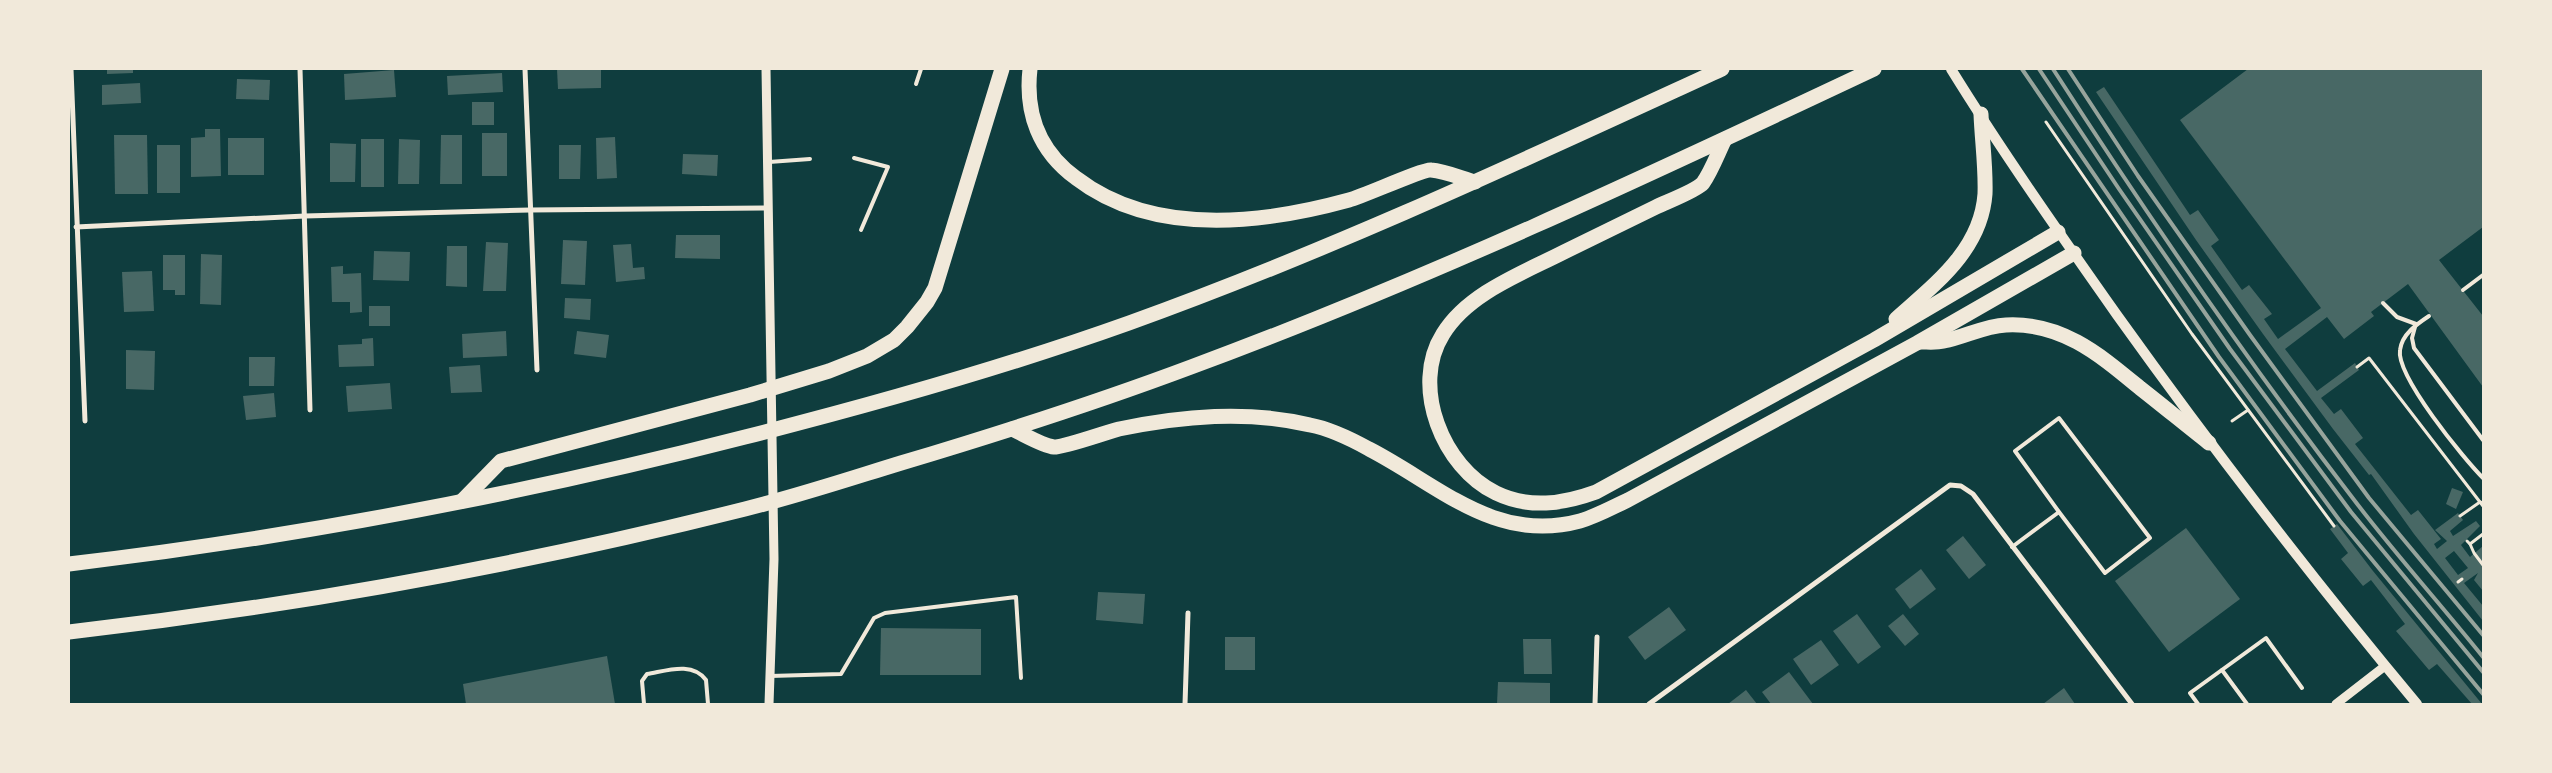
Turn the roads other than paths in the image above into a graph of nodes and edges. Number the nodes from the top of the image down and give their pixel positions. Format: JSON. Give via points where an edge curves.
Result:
{"nodes":[{"id":1,"x":71,"y":69,"type":"edge"},
{"id":2,"x":300,"y":69,"type":"edge"},
{"id":3,"x":526,"y":69,"type":"edge"},
{"id":4,"x":766,"y":69,"type":"edge"},
{"id":5,"x":921,"y":69,"type":"edge"},
{"id":6,"x":1002,"y":69,"type":"edge"},
{"id":7,"x":1030,"y":69,"type":"edge"},
{"id":8,"x":1722,"y":69,"type":"edge"},
{"id":9,"x":1874,"y":69,"type":"edge"},
{"id":10,"x":1953,"y":73,"type":"edge"},
{"id":11,"x":916,"y":84,"type":"dead end"},
{"id":12,"x":1980,"y":114,"type":"junction"},
{"id":13,"x":1725,"y":139,"type":"junction"},
{"id":14,"x":854,"y":158,"type":"dead end"},
{"id":15,"x":810,"y":160,"type":"dead end"},
{"id":16,"x":769,"y":162,"type":"junction"},
{"id":17,"x":1475,"y":182,"type":"junction"},
{"id":18,"x":770,"y":208,"type":"junction"},
{"id":19,"x":530,"y":210,"type":"junction"},
{"id":20,"x":305,"y":216,"type":"junction"},
{"id":21,"x":76,"y":227,"type":"junction"},
{"id":22,"x":861,"y":230,"type":"dead end"},
{"id":23,"x":2058,"y":232,"type":"junction"},
{"id":24,"x":2074,"y":253,"type":"junction"},
{"id":25,"x":2483,"y":275,"type":"edge"},
{"id":26,"x":2463,"y":290,"type":"dead end"},
{"id":27,"x":2383,"y":303,"type":"dead end"},
{"id":28,"x":2429,"y":316,"type":"dead end"},
{"id":29,"x":2416,"y":324,"type":"junction"},
{"id":30,"x":1874,"y":340,"type":"junction"},
{"id":31,"x":1917,"y":343,"type":"junction"},
{"id":32,"x":537,"y":370,"type":"dead end"},
{"id":33,"x":310,"y":410,"type":"dead end"},
{"id":34,"x":85,"y":420,"type":"dead end"},
{"id":35,"x":1012,"y":430,"type":"junction"},
{"id":36,"x":2483,"y":440,"type":"edge"},
{"id":37,"x":2208,"y":443,"type":"junction"},
{"id":38,"x":2483,"y":478,"type":"edge"},
{"id":39,"x":462,"y":501,"type":"junction"},
{"id":40,"x":2059,"y":512,"type":"junction"},
{"id":41,"x":2012,"y":546,"type":"junction"},
{"id":42,"x":69,"y":564,"type":"edge"},
{"id":43,"x":1188,"y":613,"type":"dead end"},
{"id":44,"x":69,"y":632,"type":"edge"},
{"id":45,"x":1597,"y":637,"type":"dead end"},
{"id":46,"x":2385,"y":666,"type":"junction"},
{"id":47,"x":2222,"y":670,"type":"junction"},
{"id":48,"x":770,"y":676,"type":"junction"},
{"id":49,"x":1021,"y":678,"type":"dead end"},
{"id":50,"x":2302,"y":688,"type":"dead end"},
{"id":51,"x":644,"y":704,"type":"edge"},
{"id":52,"x":708,"y":704,"type":"edge"},
{"id":53,"x":769,"y":704,"type":"edge"},
{"id":54,"x":1185,"y":704,"type":"edge"},
{"id":55,"x":1595,"y":704,"type":"edge"},
{"id":56,"x":1649,"y":704,"type":"edge"},
{"id":57,"x":2132,"y":704,"type":"edge"},
{"id":58,"x":2198,"y":704,"type":"edge"},
{"id":59,"x":2248,"y":704,"type":"edge"},
{"id":60,"x":2336,"y":704,"type":"edge"},
{"id":61,"x":2417,"y":704,"type":"edge"}],
"edges":[{"from":1,"to":21,"type":"street"},
{"from":2,"to":20,"type":"street"},
{"from":3,"to":19,"type":"street"},
{"from":4,"to":16,"type":"street"},
{"from":5,"to":11,"type":"lane"},
{"from":6,"to":39,"type":"highway","via":[[938,281],[927,302],[894,340],[866,356],[810,377],[501,461]]},
{"from":7,"to":17,"type":"highway","via":[[1030,108],[1039,134],[1053,157],[1072,176],[1097,193],[1142,211],[1209,220],[1286,214],[1355,198],[1429,169]]},
{"from":8,"to":17,"type":"highway"},
{"from":9,"to":13,"type":"highway"},
{"from":10,"to":12,"type":"main road"},
{"from":12,"to":23,"type":"main road"},
{"from":12,"to":30,"type":"highway","via":[[1985,196],[1975,234],[1943,276]]},
{"from":13,"to":30,"type":"highway","via":[[1702,184],[1496,288],[1463,310],[1452,322],[1436,348],[1430,382],[1431,399],[1441,432],[1458,460],[1482,485],[1512,499],[1545,504],[1577,499],[1613,483]]},
{"from":13,"to":35,"type":"highway","via":[[1528,229],[1325,316]]},
{"from":14,"to":22,"type":"lane","via":[[888,167]]},
{"from":15,"to":16,"type":"lane"},
{"from":16,"to":18,"type":"street"},
{"from":17,"to":39,"type":"highway","via":[[1264,272],[1129,323],[982,372],[852,410],[686,452]]},
{"from":18,"to":19,"type":"street"},
{"from":18,"to":48,"type":"street","via":[[774,559]]},
{"from":19,"to":20,"type":"street"},
{"from":19,"to":32,"type":"street"},
{"from":20,"to":21,"type":"street"},
{"from":20,"to":33,"type":"street"},
{"from":21,"to":34,"type":"street"},
{"from":23,"to":24,"type":"main road"},
{"from":23,"to":30,"type":"highway"},
{"from":24,"to":31,"type":"highway"},
{"from":24,"to":37,"type":"main road"},
{"from":25,"to":26,"type":"lane"},
{"from":27,"to":29,"type":"lane","via":[[2397,317]]},
{"from":28,"to":29,"type":"lane"},
{"from":29,"to":36,"type":"lane","via":[[2412,338],[2414,348]]},
{"from":29,"to":38,"type":"lane","via":[[2399,351],[2403,369],[2470,466]]},
{"from":31,"to":35,"type":"highway","via":[[1628,500],[1581,520],[1552,526],[1525,526],[1482,514],[1361,445],[1328,430],[1293,421],[1252,416],[1193,418],[1136,426],[1054,447]]},
{"from":31,"to":37,"type":"highway","via":[[1943,341],[2005,325],[2033,326],[2060,333],[2086,345]]},
{"from":35,"to":44,"type":"highway","via":[[749,508],[560,552],[420,581],[214,615]]},
{"from":37,"to":46,"type":"main road"},
{"from":39,"to":42,"type":"highway","via":[[249,539]]},
{"from":40,"to":40,"type":"lane","via":[[2015,451],[2059,418],[2150,538],[2104,573]]},
{"from":40,"to":41,"type":"lane"},
{"from":41,"to":56,"type":"street","via":[[1973,494],[1961,486],[1950,485]]},
{"from":41,"to":57,"type":"street"},
{"from":43,"to":54,"type":"street"},
{"from":45,"to":55,"type":"street"},
{"from":46,"to":60,"type":"street"},
{"from":46,"to":61,"type":"main road"},
{"from":47,"to":50,"type":"lane","via":[[2266,638]]},
{"from":47,"to":58,"type":"lane","via":[[2190,693]]},
{"from":47,"to":59,"type":"lane"},
{"from":48,"to":49,"type":"lane","via":[[842,674],[874,618],[885,613],[1016,597]]},
{"from":48,"to":53,"type":"street"},
{"from":51,"to":52,"type":"lane","via":[[642,681],[647,674],[683,669],[694,670],[706,680]]}]}
